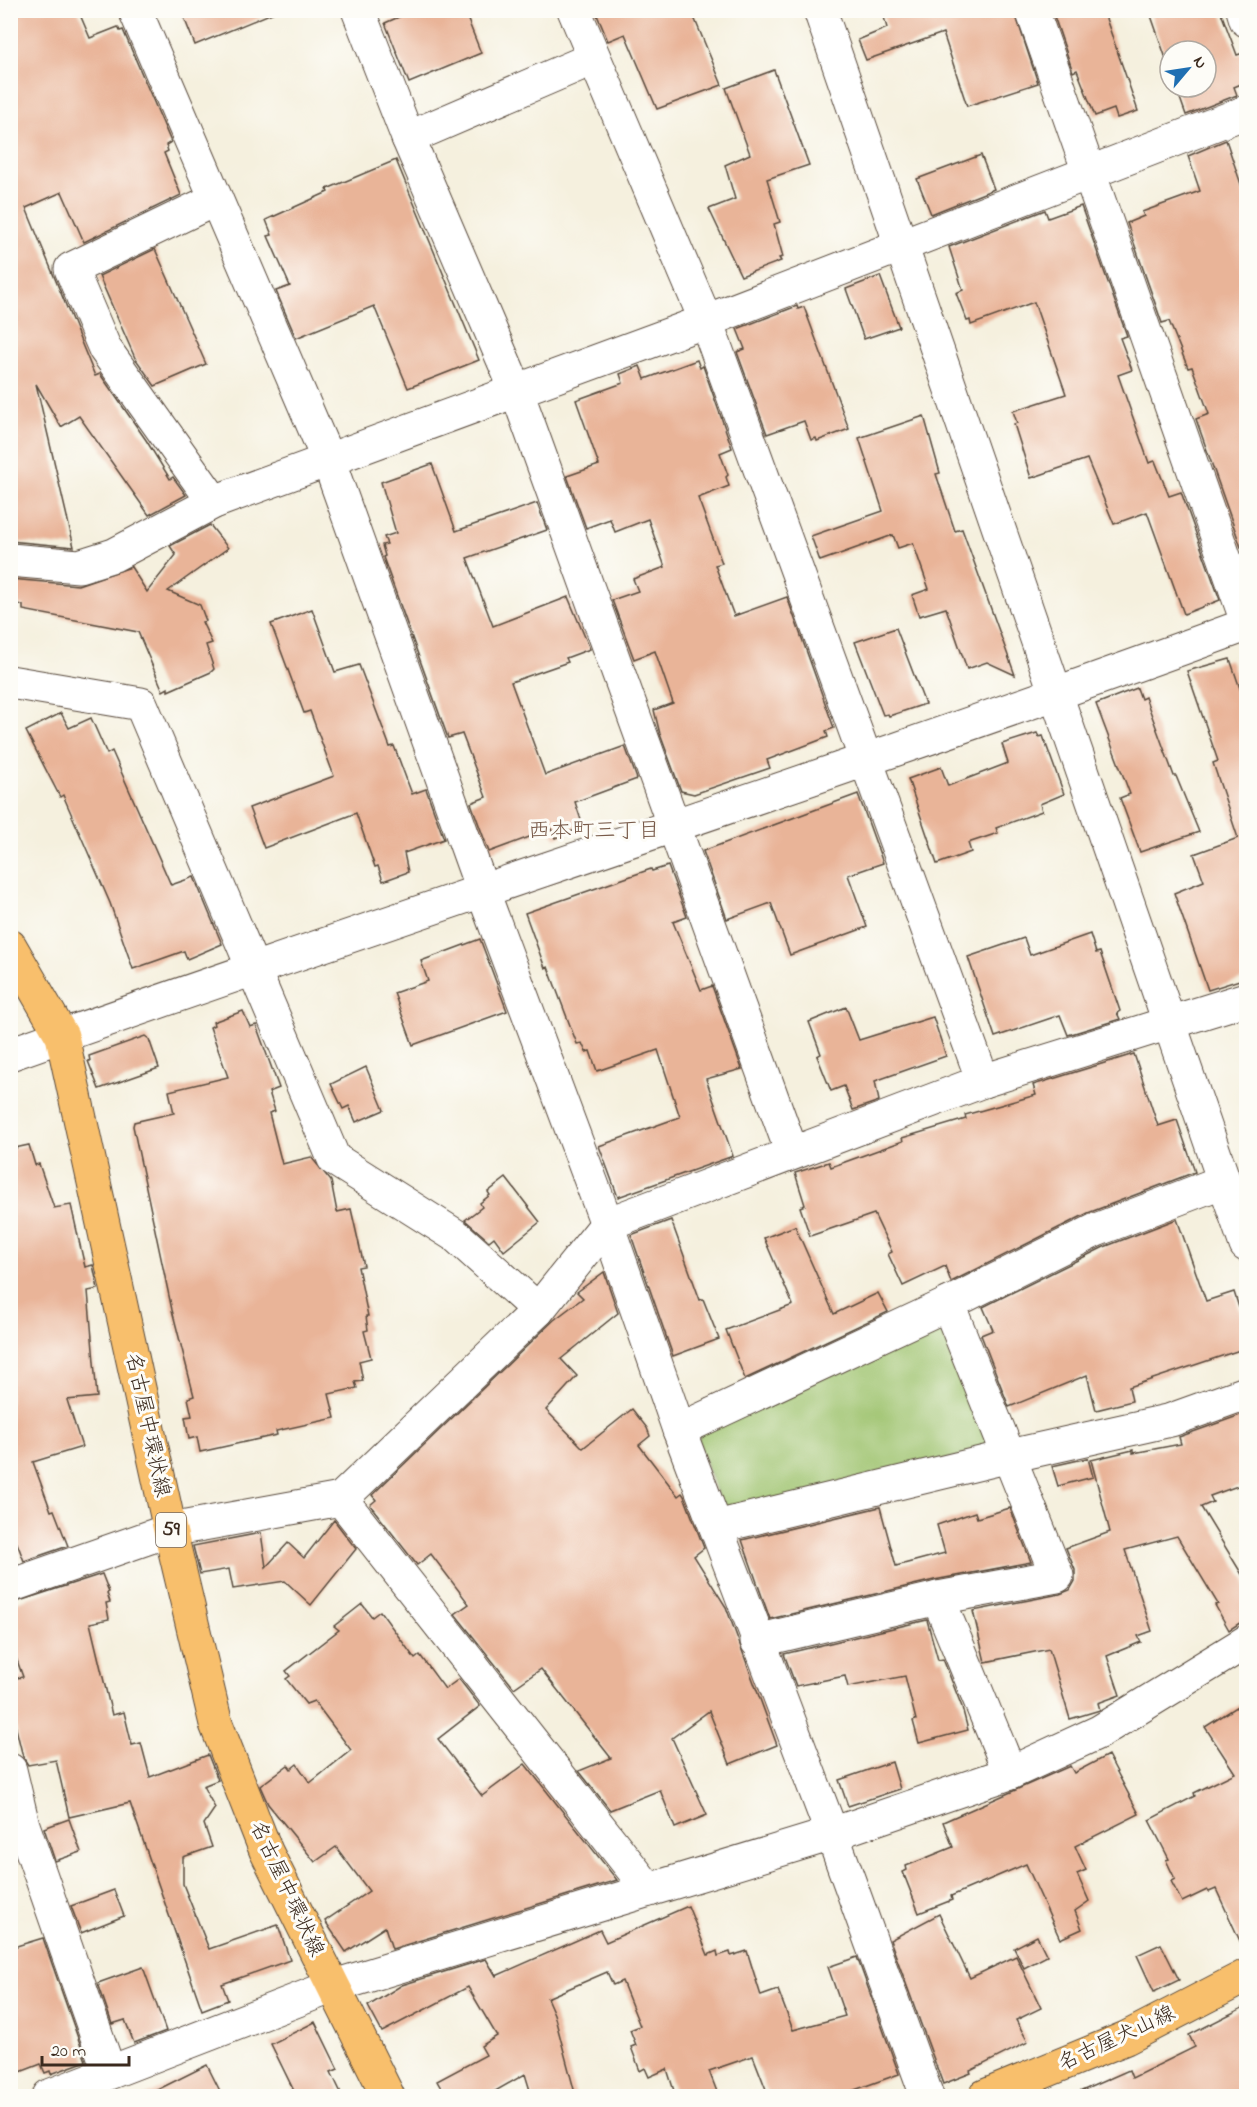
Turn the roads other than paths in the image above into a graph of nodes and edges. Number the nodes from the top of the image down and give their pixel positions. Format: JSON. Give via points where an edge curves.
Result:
{"nodes":[{"id":1,"x":135,"y":10,"type":"edge"},
{"id":2,"x":358,"y":10,"type":"edge"},
{"id":3,"x":574,"y":10,"type":"edge"},
{"id":4,"x":820,"y":10,"type":"edge"},
{"id":5,"x":1032,"y":10,"type":"edge"},
{"id":6,"x":1243,"y":10,"type":"edge"},
{"id":7,"x":1246,"y":20,"type":"edge"},
{"id":8,"x":594,"y":58,"type":"junction"},
{"id":9,"x":1246,"y":112,"type":"edge"},
{"id":10,"x":408,"y":138,"type":"junction"},
{"id":11,"x":1089,"y":171,"type":"junction"},
{"id":12,"x":216,"y":199,"type":"junction"},
{"id":13,"x":901,"y":246,"type":"junction"},
{"id":14,"x":706,"y":321,"type":"junction"},
{"id":15,"x":517,"y":392,"type":"junction"},
{"id":16,"x":328,"y":462,"type":"junction"},
{"id":17,"x":214,"y":502,"type":"junction"},
{"id":18,"x":10,"y":560,"type":"edge"},
{"id":19,"x":1246,"y":619,"type":"edge"},
{"id":20,"x":1246,"y":625,"type":"edge"},
{"id":21,"x":10,"y":682,"type":"edge"},
{"id":22,"x":1057,"y":694,"type":"junction"},
{"id":23,"x":865,"y":760,"type":"junction"},
{"id":24,"x":674,"y":826,"type":"junction"},
{"id":25,"x":483,"y":892,"type":"junction"},
{"id":26,"x":10,"y":946,"type":"edge"},
{"id":27,"x":253,"y":968,"type":"junction"},
{"id":28,"x":1246,"y":999,"type":"edge"},
{"id":29,"x":1169,"y":1023,"type":"junction"},
{"id":30,"x":62,"y":1036,"type":"junction"},
{"id":31,"x":10,"y":1054,"type":"edge"},
{"id":32,"x":983,"y":1081,"type":"junction"},
{"id":33,"x":792,"y":1153,"type":"junction"},
{"id":34,"x":1224,"y":1181,"type":"junction"},
{"id":35,"x":607,"y":1224,"type":"junction"},
{"id":36,"x":1246,"y":1245,"type":"edge"},
{"id":37,"x":948,"y":1304,"type":"junction"},
{"id":38,"x":538,"y":1310,"type":"junction"},
{"id":39,"x":1246,"y":1393,"type":"edge"},
{"id":40,"x":679,"y":1430,"type":"junction"},
{"id":41,"x":1010,"y":1456,"type":"junction"},
{"id":42,"x":341,"y":1500,"type":"junction"},
{"id":43,"x":716,"y":1527,"type":"junction"},
{"id":44,"x":170,"y":1530,"type":"junction"},
{"id":45,"x":10,"y":1586,"type":"edge"},
{"id":46,"x":938,"y":1598,"type":"junction"},
{"id":47,"x":757,"y":1641,"type":"junction"},
{"id":48,"x":1246,"y":1642,"type":"edge"},
{"id":49,"x":10,"y":1770,"type":"edge"},
{"id":50,"x":1010,"y":1773,"type":"junction"},
{"id":51,"x":832,"y":1834,"type":"junction"},
{"id":52,"x":649,"y":1890,"type":"junction"},
{"id":53,"x":1246,"y":1976,"type":"edge"},
{"id":54,"x":332,"y":1988,"type":"junction"},
{"id":55,"x":109,"y":2071,"type":"junction"},
{"id":56,"x":48,"y":2097,"type":"edge"},
{"id":57,"x":388,"y":2097,"type":"edge"},
{"id":58,"x":927,"y":2097,"type":"edge"},
{"id":59,"x":985,"y":2097,"type":"edge"}],
"edges":[{"from":1,"to":12,"type":"street"},
{"from":2,"to":10,"type":"street"},
{"from":3,"to":8,"type":"street"},
{"from":4,"to":13,"type":"street"},
{"from":5,"to":11,"type":"street"},
{"from":6,"to":7,"type":"street"},
{"from":8,"to":10,"type":"street"},
{"from":8,"to":14,"type":"street"},
{"from":9,"to":11,"type":"street"},
{"from":10,"to":15,"type":"street"},
{"from":11,"to":13,"type":"street"},
{"from":11,"to":19,"type":"street"},
{"from":12,"to":16,"type":"street"},
{"from":12,"to":17,"type":"street","via":[[71,269],[105,350]]},
{"from":13,"to":14,"type":"street"},
{"from":13,"to":22,"type":"street"},
{"from":14,"to":15,"type":"street"},
{"from":14,"to":23,"type":"street"},
{"from":15,"to":16,"type":"street"},
{"from":15,"to":24,"type":"street"},
{"from":16,"to":17,"type":"street"},
{"from":16,"to":25,"type":"street"},
{"from":17,"to":18,"type":"street","via":[[114,555],[78,566]]},
{"from":20,"to":22,"type":"street"},
{"from":21,"to":27,"type":"street","via":[[141,704]]},
{"from":22,"to":23,"type":"street"},
{"from":22,"to":29,"type":"street"},
{"from":23,"to":24,"type":"street"},
{"from":23,"to":32,"type":"street"},
{"from":24,"to":25,"type":"street"},
{"from":24,"to":33,"type":"street"},
{"from":25,"to":27,"type":"street"},
{"from":25,"to":35,"type":"street"},
{"from":26,"to":30,"type":"main road","name":"名古屋中環状線","number":"59"},
{"from":27,"to":30,"type":"street"},
{"from":27,"to":38,"type":"street","via":[[334,1159],[456,1236]]},
{"from":28,"to":29,"type":"street"},
{"from":29,"to":32,"type":"street"},
{"from":29,"to":34,"type":"street"},
{"from":30,"to":31,"type":"street"},
{"from":30,"to":44,"type":"main road","name":"名古屋中環状線","number":"59"},
{"from":32,"to":33,"type":"street"},
{"from":33,"to":35,"type":"street"},
{"from":34,"to":36,"type":"street"},
{"from":34,"to":37,"type":"street","via":[[1096,1230]]},
{"from":35,"to":38,"type":"street"},
{"from":35,"to":40,"type":"street"},
{"from":37,"to":40,"type":"street"},
{"from":37,"to":41,"type":"street"},
{"from":38,"to":42,"type":"street"},
{"from":39,"to":41,"type":"street","via":[[1170,1420]]},
{"from":40,"to":43,"type":"street"},
{"from":41,"to":43,"type":"street"},
{"from":41,"to":46,"type":"street","via":[[1057,1576]]},
{"from":42,"to":44,"type":"street"},
{"from":42,"to":52,"type":"street"},
{"from":43,"to":47,"type":"street"},
{"from":44,"to":45,"type":"street"},
{"from":44,"to":54,"type":"main road","name":"名古屋中環状線","number":"59","via":[[216,1724],[266,1851]]},
{"from":46,"to":47,"type":"street"},
{"from":46,"to":50,"type":"street"},
{"from":47,"to":51,"type":"street"},
{"from":48,"to":50,"type":"street","via":[[1099,1732]]},
{"from":49,"to":55,"type":"street","via":[[22,1825]]},
{"from":50,"to":51,"type":"street"},
{"from":51,"to":52,"type":"street"},
{"from":51,"to":58,"type":"street"},
{"from":52,"to":54,"type":"street"},
{"from":53,"to":59,"type":"main road","name":"名古屋犬山線","via":[[1126,2038]]},
{"from":54,"to":55,"type":"street"},
{"from":54,"to":57,"type":"main road","name":"名古屋中環状線","number":"59"},
{"from":55,"to":56,"type":"street"}]}
